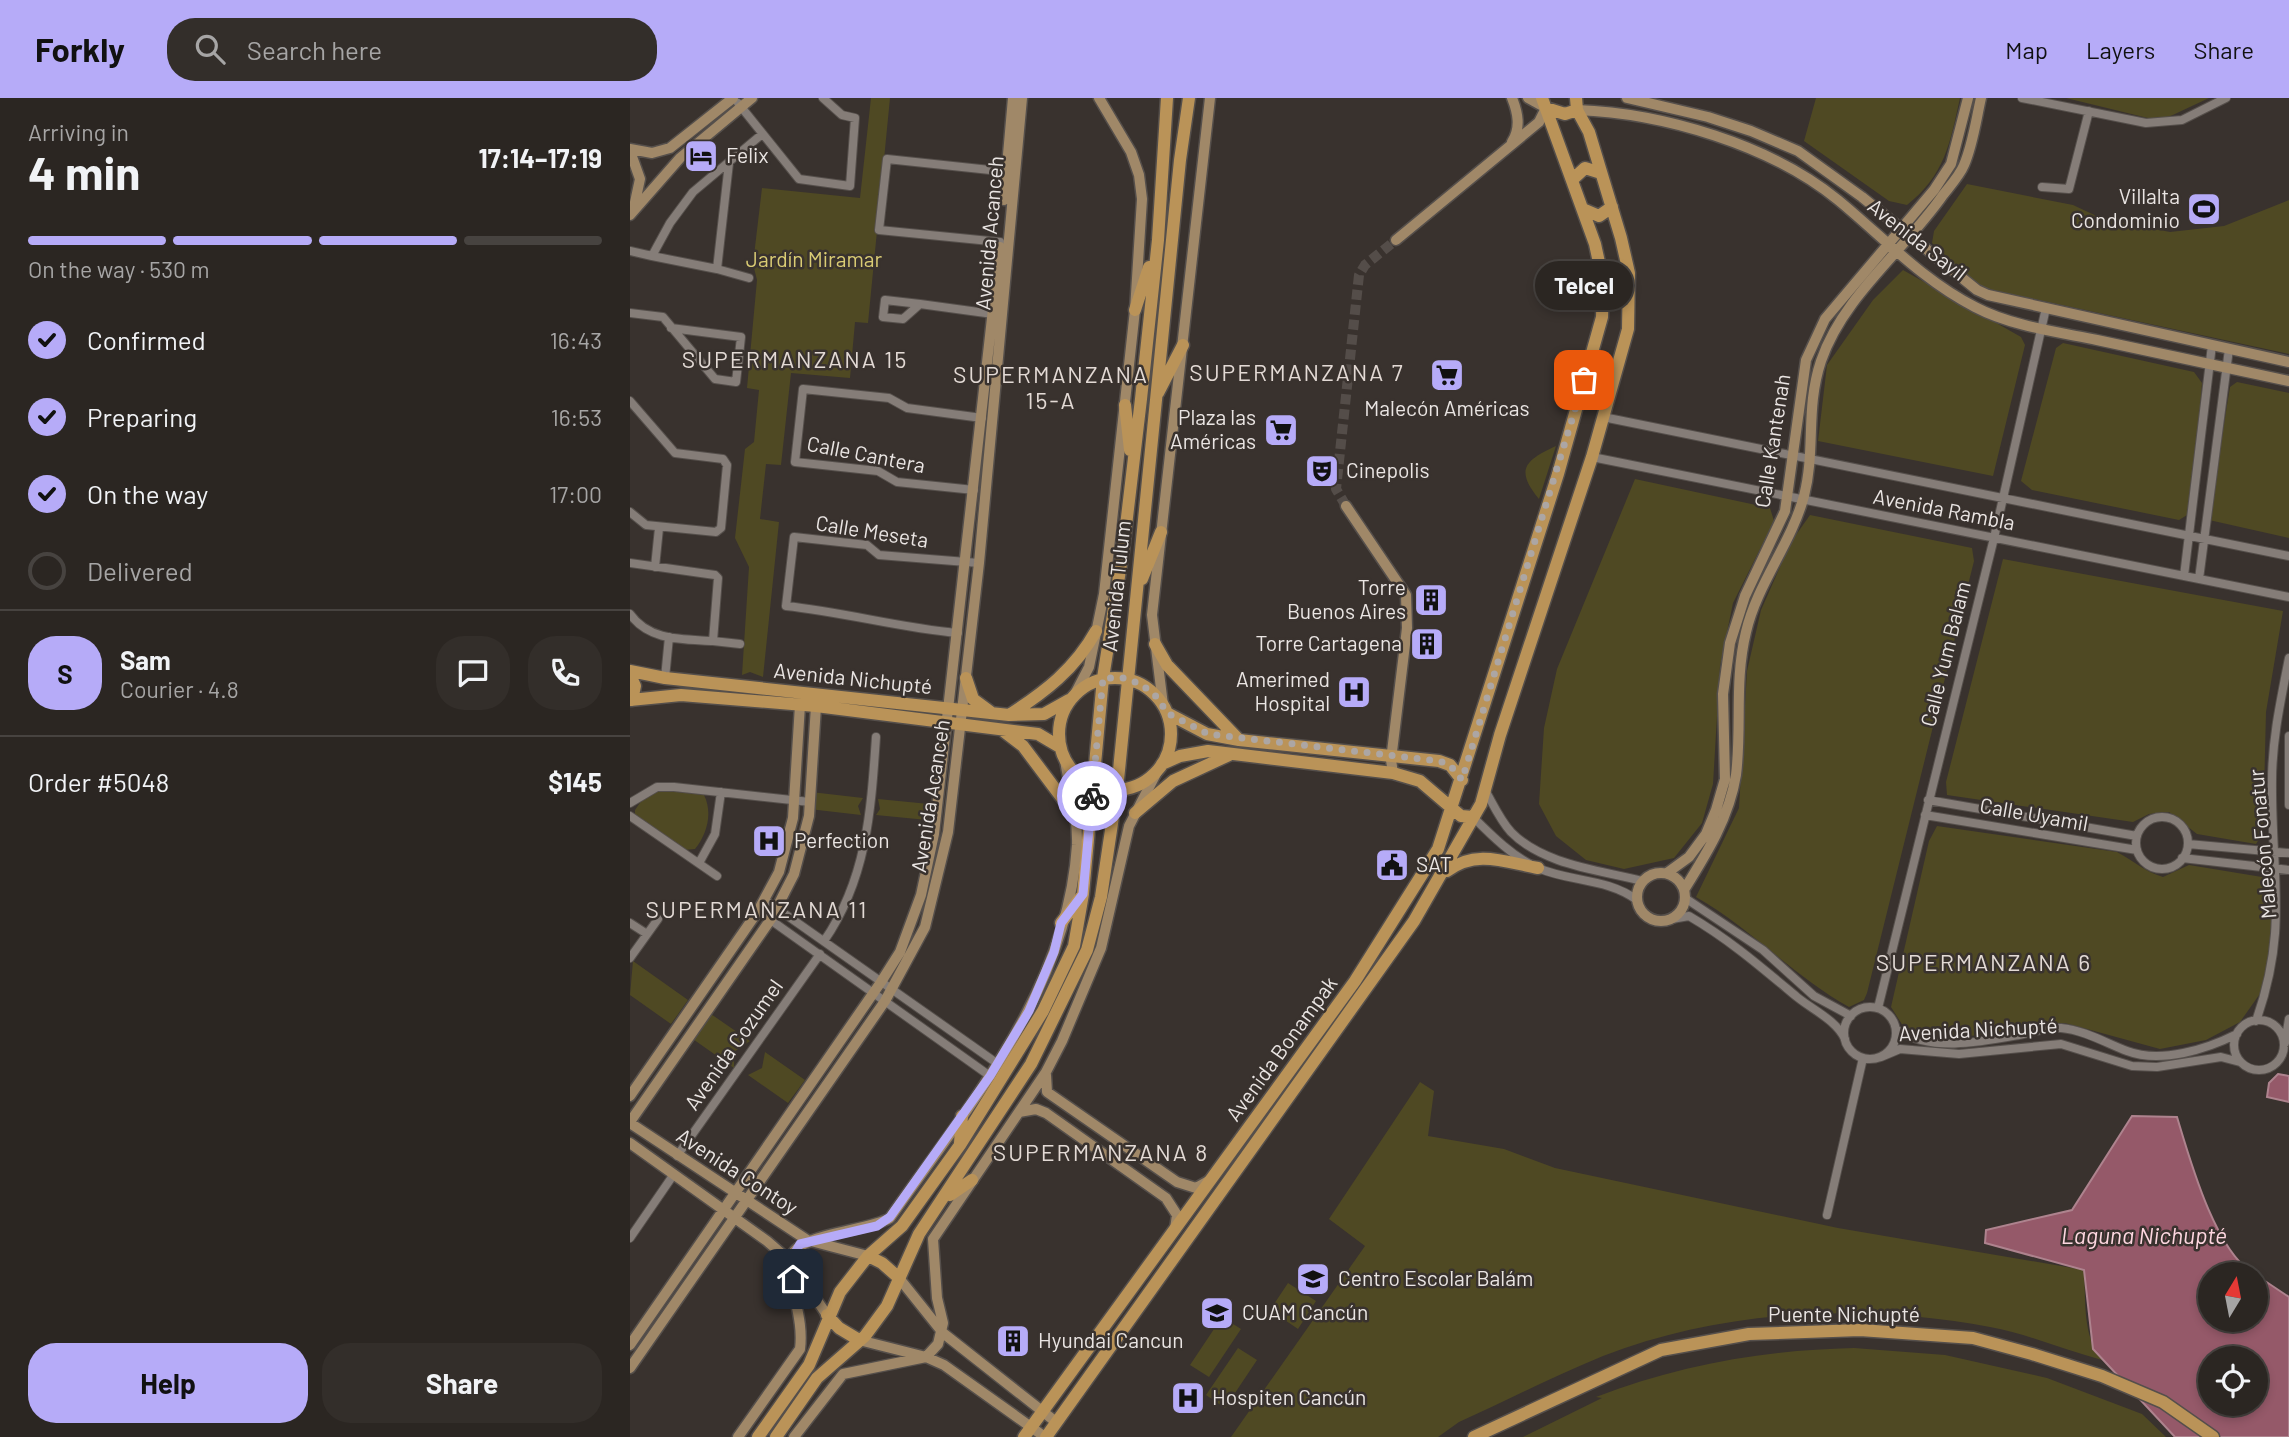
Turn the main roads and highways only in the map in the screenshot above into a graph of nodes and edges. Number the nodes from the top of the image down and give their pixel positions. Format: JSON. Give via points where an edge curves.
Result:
{"nodes":[{"id":1,"x":1167,"y":98,"type":"edge"},
{"id":2,"x":1189,"y":98,"type":"edge"},
{"id":3,"x":1544,"y":103,"type":"edge"},
{"id":4,"x":1576,"y":104,"type":"edge"},
{"id":5,"x":1601,"y":173,"type":"junction"},
{"id":6,"x":1573,"y":179,"type":"junction"},
{"id":7,"x":1612,"y":207,"type":"junction"},
{"id":8,"x":1585,"y":210,"type":"junction"},
{"id":9,"x":1158,"y":240,"type":"junction"},
{"id":10,"x":1135,"y":310,"type":"road end"},
{"id":11,"x":1183,"y":345,"type":"road end"},
{"id":12,"x":1154,"y":400,"type":"junction"},
{"id":13,"x":1125,"y":405,"type":"road end"},
{"id":14,"x":1132,"y":474,"type":"junction"},
{"id":15,"x":1161,"y":532,"type":"road end"},
{"id":16,"x":1138,"y":589,"type":"junction"},
{"id":17,"x":1096,"y":631,"type":"road end"},
{"id":18,"x":1155,"y":644,"type":"road end"},
{"id":19,"x":630,"y":673,"type":"edge"},
{"id":20,"x":664,"y":678,"type":"junction"},
{"id":21,"x":966,"y":678,"type":"road end"},
{"id":22,"x":1103,"y":678,"type":"junction"},
{"id":23,"x":1127,"y":679,"type":"junction"},
{"id":24,"x":663,"y":696,"type":"junction"},
{"id":25,"x":1073,"y":696,"type":"junction"},
{"id":26,"x":631,"y":700,"type":"edge"},
{"id":27,"x":1165,"y":709,"type":"junction"},
{"id":28,"x":992,"y":713,"type":"junction"},
{"id":29,"x":1009,"y":715,"type":"junction"},
{"id":30,"x":1478,"y":728,"type":"junction"},
{"id":31,"x":1002,"y":730,"type":"junction"},
{"id":32,"x":1500,"y":736,"type":"junction"},
{"id":33,"x":1239,"y":740,"type":"junction"},
{"id":34,"x":1060,"y":747,"type":"junction"},
{"id":35,"x":1236,"y":755,"type":"junction"},
{"id":36,"x":1160,"y":766,"type":"junction"},
{"id":37,"x":1462,"y":780,"type":"junction"},
{"id":38,"x":1093,"y":785,"type":"junction"},
{"id":39,"x":1117,"y":790,"type":"junction"},
{"id":40,"x":1485,"y":790,"type":"junction"},
{"id":41,"x":1450,"y":807,"type":"junction"},
{"id":42,"x":1135,"y":813,"type":"road end"},
{"id":43,"x":1074,"y":814,"type":"road end"},
{"id":44,"x":1473,"y":817,"type":"junction"},
{"id":45,"x":1538,"y":868,"type":"road end"},
{"id":46,"x":1444,"y":873,"type":"junction"},
{"id":47,"x":1083,"y":894,"type":"junction"},
{"id":48,"x":1061,"y":923,"type":"road end"},
{"id":49,"x":962,"y":1116,"type":"road end"},
{"id":50,"x":960,"y":1145,"type":"junction"},
{"id":51,"x":972,"y":1180,"type":"road end"},
{"id":52,"x":934,"y":1210,"type":"junction"},
{"id":53,"x":868,"y":1256,"type":"junction"},
{"id":54,"x":899,"y":1278,"type":"junction"},
{"id":55,"x":827,"y":1315,"type":"junction"},
{"id":56,"x":859,"y":1340,"type":"junction"},
{"id":57,"x":1028,"y":1432,"type":"edge"},
{"id":58,"x":757,"y":1436,"type":"edge"},
{"id":59,"x":776,"y":1437,"type":"edge"},
{"id":60,"x":1045,"y":1437,"type":"edge"},
{"id":61,"x":1474,"y":1437,"type":"edge"},
{"id":62,"x":2213,"y":1437,"type":"edge"}],
"edges":[{"from":1,"to":9,"type":"main road","name":"Avenida Tulum"},
{"from":2,"to":12,"type":"main road","name":"Avenida Tulum"},
{"from":3,"to":4,"type":"main road","via":[[1565,114]]},
{"from":3,"to":6,"type":"main road"},
{"from":4,"to":5,"type":"main road"},
{"from":5,"to":6,"type":"main road","via":[[1585,167]]},
{"from":5,"to":7,"type":"main road"},
{"from":6,"to":8,"type":"main road"},
{"from":7,"to":8,"type":"main road","via":[[1599,216]]},
{"from":7,"to":32,"type":"main road","via":[[1629,273],[1628,329],[1592,457]]},
{"from":8,"to":30,"type":"main road","via":[[1603,281],[1602,317]]},
{"from":9,"to":10,"type":"main road"},
{"from":9,"to":14,"type":"main road","name":"Avenida Tulum"},
{"from":11,"to":12,"type":"main road"},
{"from":12,"to":16,"type":"main road","name":"Avenida Tulum"},
{"from":13,"to":14,"type":"main road"},
{"from":14,"to":22,"type":"main road","name":"Avenida Tulum"},
{"from":15,"to":16,"type":"main road"},
{"from":16,"to":23,"type":"main road","name":"Avenida Tulum"},
{"from":17,"to":29,"type":"main road","via":[[1065,674]]},
{"from":18,"to":33,"type":"main road","via":[[1167,665]]},
{"from":19,"to":20,"type":"main road","name":"Avenida Nichupté"},
{"from":19,"to":26,"type":"main road","via":[[635,686]]},
{"from":20,"to":24,"type":"main road"},
{"from":20,"to":28,"type":"main road","name":"Avenida Nichupté"},
{"from":21,"to":28,"type":"main road","via":[[973,699]]},
{"from":22,"to":23,"type":"main road"},
{"from":22,"to":25,"type":"main road","name":"Avenida Nichupté"},
{"from":22,"to":38,"type":"main road","name":"Avenida Tulum"},
{"from":23,"to":27,"type":"main road","via":[[1150,690]]},
{"from":23,"to":39,"type":"main road","name":"Avenida Tulum"},
{"from":24,"to":26,"type":"main road","name":"Avenida Nichupté"},
{"from":24,"to":31,"type":"main road","name":"Avenida Nichupté","via":[[816,706]]},
{"from":25,"to":29,"type":"main road","name":"Avenida Nichupté","via":[[1044,714]]},
{"from":25,"to":34,"type":"main road","via":[[1059,722]]},
{"from":27,"to":33,"type":"main road","via":[[1192,729]]},
{"from":27,"to":36,"type":"main road","via":[[1171,739]]},
{"from":28,"to":29,"type":"main road","name":"Avenida Nichupté"},
{"from":30,"to":32,"type":"main road","via":[[1486,741]]},
{"from":30,"to":37,"type":"main road"},
{"from":31,"to":34,"type":"main road","name":"Avenida Nichupté","via":[[1038,734]]},
{"from":31,"to":43,"type":"main road","via":[[1023,746]]},
{"from":32,"to":40,"type":"main road"},
{"from":33,"to":37,"type":"main road","via":[[1439,761],[1450,765]]},
{"from":34,"to":38,"type":"main road","via":[[1076,774]]},
{"from":35,"to":36,"type":"main road","via":[[1208,751],[1182,755]]},
{"from":35,"to":41,"type":"main road","via":[[1393,773],[1420,781]]},
{"from":35,"to":42,"type":"main road","via":[[1173,782]]},
{"from":36,"to":39,"type":"main road","via":[[1142,783]]},
{"from":37,"to":40,"type":"main road"},
{"from":37,"to":41,"type":"main road","name":"Avenida Bonampak"},
{"from":38,"to":39,"type":"main road"},
{"from":38,"to":47,"type":"main road","name":"Avenida Tulum"},
{"from":39,"to":52,"type":"main road","name":"Avenida Tulum","via":[[1101,897],[1087,950],[1031,1064]]},
{"from":40,"to":44,"type":"main road","name":"Avenida Bonampak"},
{"from":41,"to":44,"type":"main road","via":[[1461,816]]},
{"from":41,"to":57,"type":"main road","name":"Avenida Bonampak","via":[[1438,849],[1387,934]]},
{"from":44,"to":46,"type":"main road","name":"Avenida Bonampak"},
{"from":45,"to":46,"type":"main road","via":[[1477,857]]},
{"from":46,"to":60,"type":"main road","name":"Avenida Bonampak","via":[[1360,998]]},
{"from":47,"to":48,"type":"main road"},
{"from":47,"to":50,"type":"main road","name":"Avenida Tulum","via":[[1074,946],[1043,1011]]},
{"from":49,"to":50,"type":"main road"},
{"from":50,"to":53,"type":"main road","name":"Avenida Tulum","via":[[902,1226]]},
{"from":51,"to":52,"type":"main road"},
{"from":52,"to":54,"type":"main road","name":"Avenida Tulum"},
{"from":53,"to":54,"type":"main road"},
{"from":53,"to":55,"type":"main road","name":"Avenida Tulum"},
{"from":54,"to":56,"type":"main road","name":"Avenida Tulum","via":[[887,1306]]},
{"from":55,"to":56,"type":"main road"},
{"from":55,"to":58,"type":"main road","via":[[809,1365]]},
{"from":56,"to":59,"type":"main road","via":[[817,1378]]},
{"from":61,"to":62,"type":"main road","name":"Puente Nichupté","via":[[1661,1350],[1749,1334],[1860,1330],[1973,1338],[2032,1354],[2163,1402]]}]}
